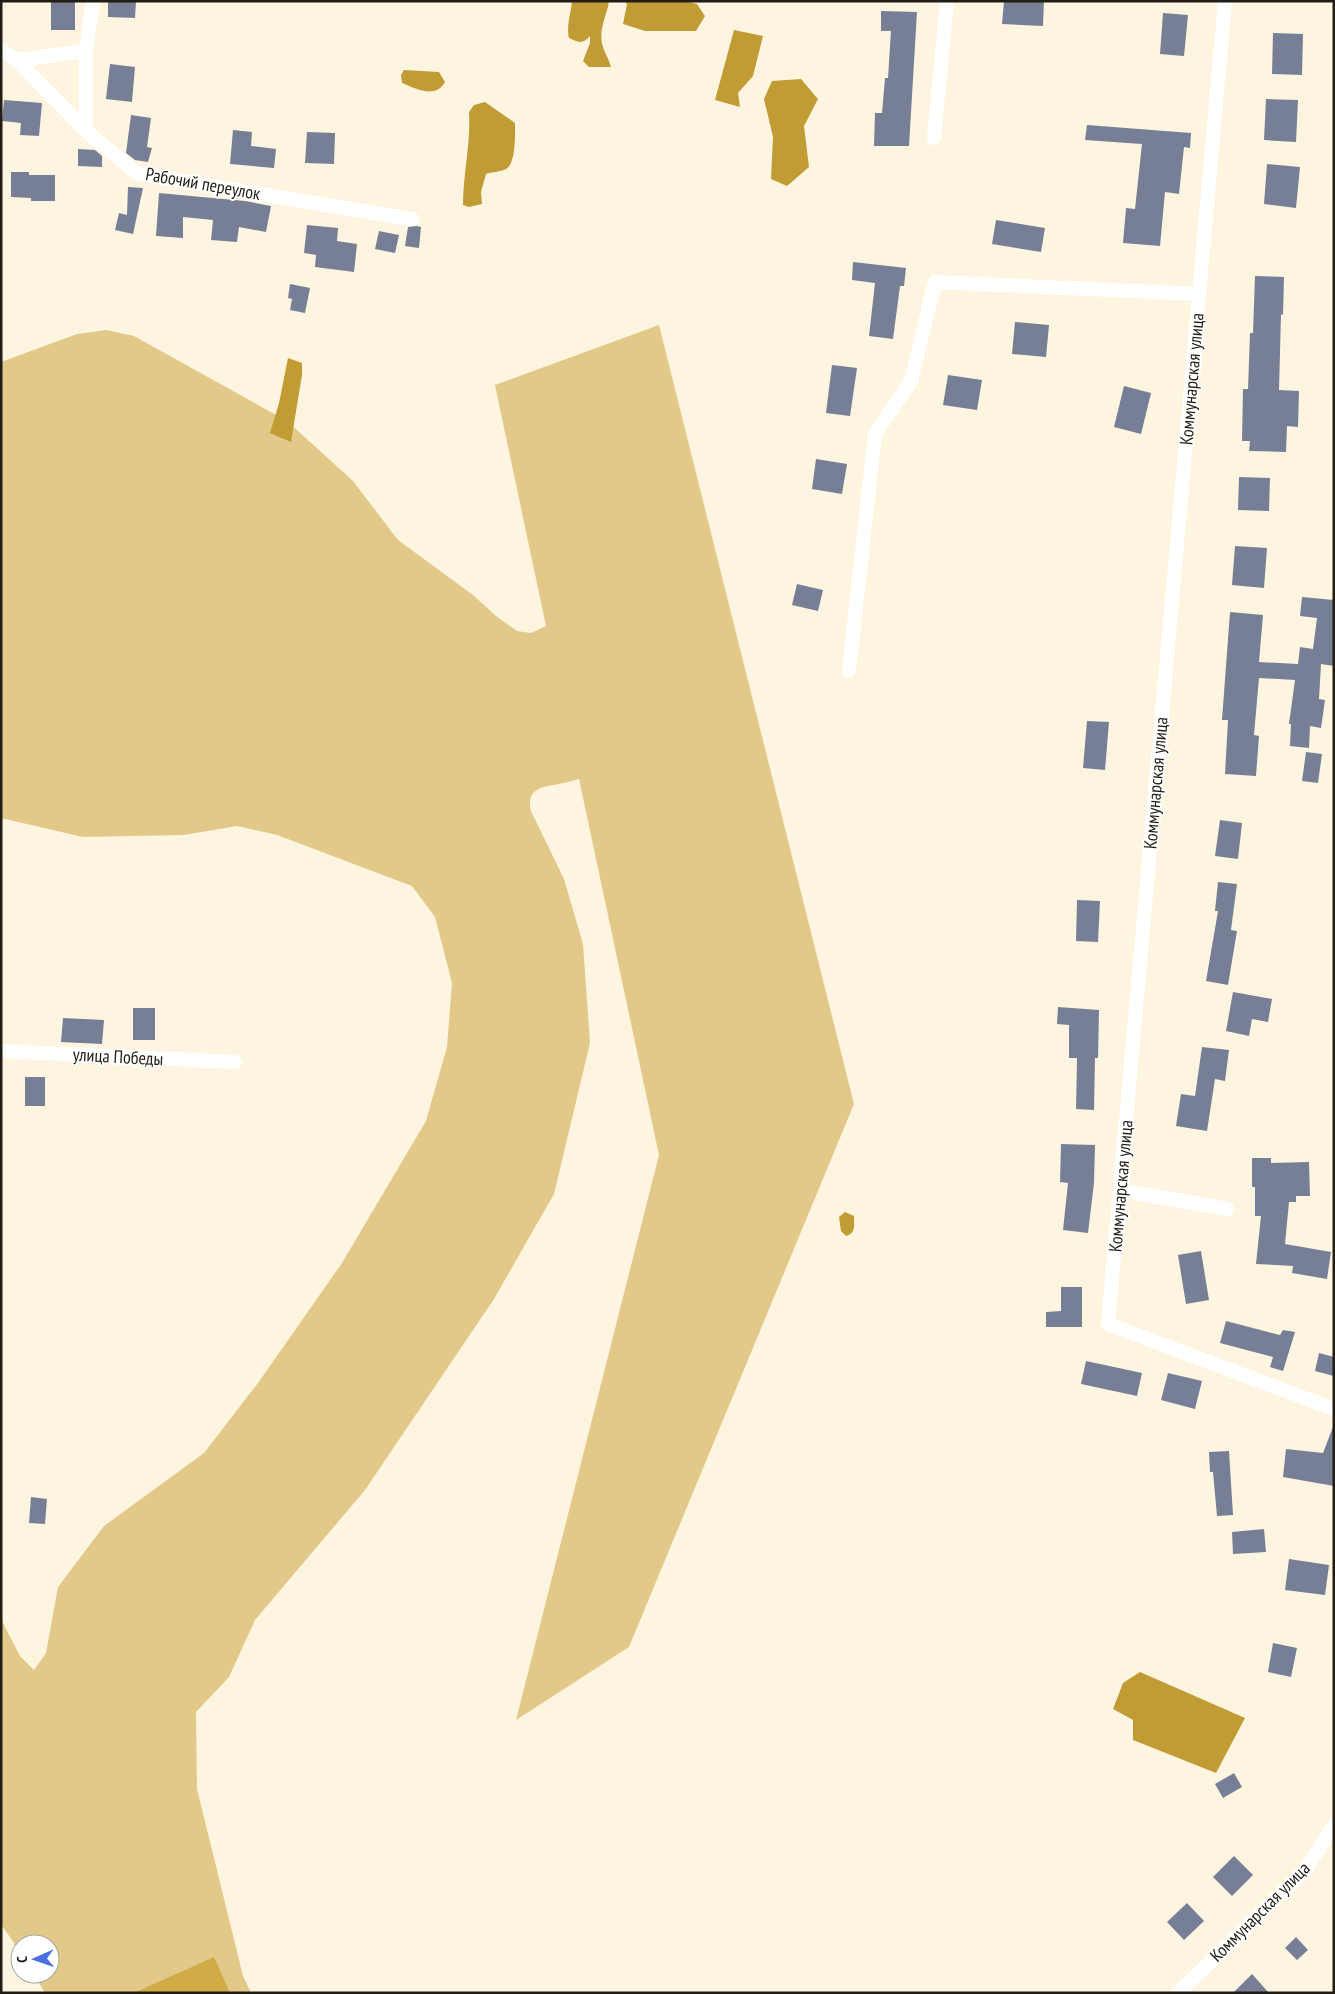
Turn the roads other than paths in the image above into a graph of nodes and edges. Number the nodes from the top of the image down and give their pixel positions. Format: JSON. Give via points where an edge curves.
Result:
{"nodes":[{"id":1,"x":94,"y":1,"type":"edge"},
{"id":2,"x":947,"y":1,"type":"edge"},
{"id":3,"x":1225,"y":1,"type":"edge"},
{"id":4,"x":1,"y":50,"type":"edge"},
{"id":5,"x":86,"y":51,"type":"junction"},
{"id":6,"x":17,"y":60,"type":"junction"},
{"id":7,"x":86,"y":131,"type":"junction"},
{"id":8,"x":934,"y":138,"type":"dead end"},
{"id":9,"x":412,"y":220,"type":"dead end"},
{"id":10,"x":1199,"y":294,"type":"junction"},
{"id":11,"x":849,"y":670,"type":"dead end"},
{"id":12,"x":1,"y":1051,"type":"edge"},
{"id":13,"x":235,"y":1062,"type":"dead end"},
{"id":14,"x":1120,"y":1190,"type":"junction"},
{"id":15,"x":1227,"y":1209,"type":"dead end"},
{"id":16,"x":1334,"y":1409,"type":"edge"},
{"id":17,"x":1334,"y":1825,"type":"edge"},
{"id":18,"x":1178,"y":1993,"type":"edge"}],
"edges":[{"from":1,"to":5,"type":"street"},
{"from":2,"to":8,"type":"street"},
{"from":3,"to":10,"type":"street","name":"Коммунарская улица"},
{"from":4,"to":6,"type":"street"},
{"from":5,"to":6,"type":"street"},
{"from":5,"to":7,"type":"street"},
{"from":6,"to":7,"type":"street","name":"Рабочий переулок"},
{"from":7,"to":9,"type":"street","name":"Рабочий переулок","via":[[138,174]]},
{"from":10,"to":11,"type":"street","via":[[935,282],[911,380],[875,434]]},
{"from":10,"to":14,"type":"street","name":"Коммунарская улица"},
{"from":12,"to":13,"type":"street","name":"улица Победы"},
{"from":14,"to":15,"type":"street"},
{"from":14,"to":16,"type":"street","name":"Коммунарская улица","via":[[1108,1324]]},
{"from":17,"to":18,"type":"street","name":"Коммунарская улица","via":[[1306,1869]]}]}
